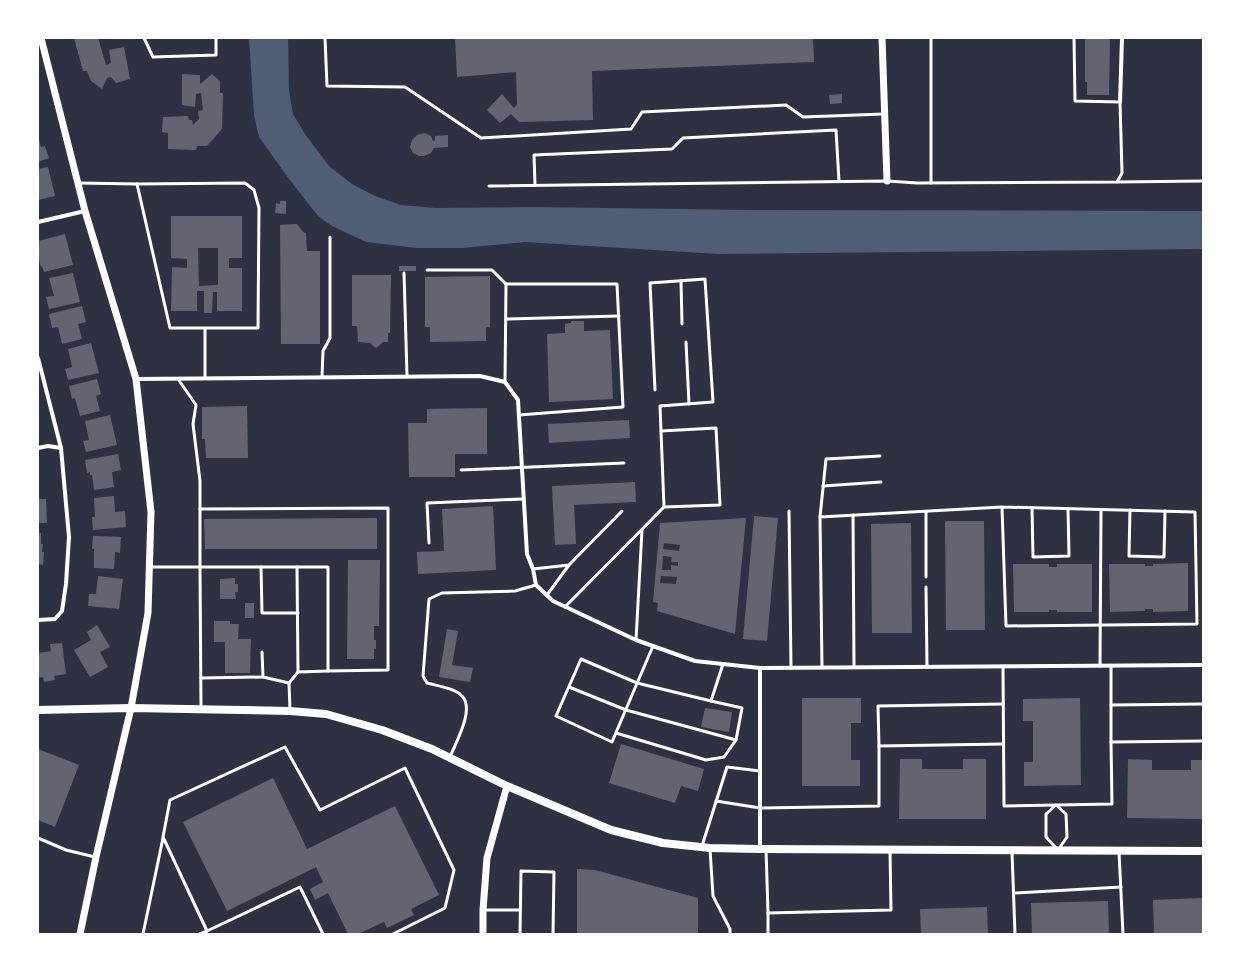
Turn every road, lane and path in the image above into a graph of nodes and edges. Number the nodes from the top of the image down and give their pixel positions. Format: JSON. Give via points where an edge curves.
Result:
{"nodes":[{"id":1,"x":41,"y":38,"type":"edge"},
{"id":2,"x":144,"y":38,"type":"edge"},
{"id":3,"x":216,"y":38,"type":"edge"},
{"id":4,"x":325,"y":38,"type":"edge"},
{"id":5,"x":882,"y":38,"type":"edge"},
{"id":6,"x":931,"y":38,"type":"edge"},
{"id":7,"x":1074,"y":38,"type":"edge"},
{"id":8,"x":1122,"y":38,"type":"edge"},
{"id":9,"x":1120,"y":102,"type":"junction"},
{"id":10,"x":884,"y":114,"type":"junction"},
{"id":11,"x":1203,"y":180,"type":"edge"},
{"id":12,"x":839,"y":181,"type":"junction"},
{"id":13,"x":887,"y":181,"type":"junction"},
{"id":14,"x":1117,"y":182,"type":"junction"},
{"id":15,"x":78,"y":183,"type":"junction"},
{"id":16,"x":931,"y":183,"type":"junction"},
{"id":17,"x":137,"y":184,"type":"junction"},
{"id":18,"x":536,"y":185,"type":"junction"},
{"id":19,"x":489,"y":186,"type":"dead end"},
{"id":20,"x":85,"y":211,"type":"junction"},
{"id":21,"x":38,"y":222,"type":"edge"},
{"id":22,"x":330,"y":237,"type":"dead end"},
{"id":23,"x":427,"y":270,"type":"dead end"},
{"id":24,"x":404,"y":273,"type":"dead end"},
{"id":25,"x":681,"y":281,"type":"junction"},
{"id":26,"x":506,"y":284,"type":"junction"},
{"id":27,"x":619,"y":316,"type":"junction"},
{"id":28,"x":506,"y":319,"type":"junction"},
{"id":29,"x":682,"y":324,"type":"dead end"},
{"id":30,"x":205,"y":328,"type":"junction"},
{"id":31,"x":686,"y":342,"type":"dead end"},
{"id":32,"x":38,"y":358,"type":"edge"},
{"id":33,"x":407,"y":376,"type":"junction"},
{"id":34,"x":322,"y":377,"type":"junction"},
{"id":35,"x":178,"y":378,"type":"junction"},
{"id":36,"x":205,"y":378,"type":"junction"},
{"id":37,"x":136,"y":379,"type":"junction"},
{"id":38,"x":505,"y":382,"type":"junction"},
{"id":39,"x":655,"y":390,"type":"dead end"},
{"id":40,"x":689,"y":404,"type":"junction"},
{"id":41,"x":519,"y":415,"type":"junction"},
{"id":42,"x":661,"y":431,"type":"junction"},
{"id":43,"x":38,"y":448,"type":"edge"},
{"id":44,"x":60,"y":448,"type":"junction"},
{"id":45,"x":880,"y":456,"type":"dead end"},
{"id":46,"x":624,"y":463,"type":"dead end"},
{"id":47,"x":522,"y":468,"type":"junction"},
{"id":48,"x":461,"y":470,"type":"dead end"},
{"id":49,"x":881,"y":482,"type":"dead end"},
{"id":50,"x":823,"y":486,"type":"junction"},
{"id":51,"x":524,"y":499,"type":"junction"},
{"id":52,"x":664,"y":508,"type":"junction"},
{"id":53,"x":1002,"y":508,"type":"junction"},
{"id":54,"x":1032,"y":508,"type":"junction"},
{"id":55,"x":200,"y":509,"type":"junction"},
{"id":56,"x":1068,"y":509,"type":"junction"},
{"id":57,"x":622,"y":510,"type":"dead end"},
{"id":58,"x":1101,"y":510,"type":"junction"},
{"id":59,"x":1130,"y":510,"type":"junction"},
{"id":60,"x":788,"y":511,"type":"dead end"},
{"id":61,"x":1165,"y":511,"type":"junction"},
{"id":62,"x":926,"y":512,"type":"junction"},
{"id":63,"x":853,"y":515,"type":"junction"},
{"id":64,"x":820,"y":517,"type":"junction"},
{"id":65,"x":642,"y":530,"type":"junction"},
{"id":66,"x":429,"y":543,"type":"dead end"},
{"id":67,"x":569,"y":565,"type":"junction"},
{"id":68,"x":150,"y":567,"type":"junction"},
{"id":69,"x":200,"y":567,"type":"junction"},
{"id":70,"x":261,"y":567,"type":"junction"},
{"id":71,"x":297,"y":567,"type":"junction"},
{"id":72,"x":533,"y":569,"type":"junction"},
{"id":73,"x":926,"y":577,"type":"dead end"},
{"id":74,"x":536,"y":585,"type":"junction"},
{"id":75,"x":926,"y":586,"type":"dead end"},
{"id":76,"x":548,"y":596,"type":"junction"},
{"id":77,"x":566,"y":607,"type":"junction"},
{"id":78,"x":298,"y":613,"type":"junction"},
{"id":79,"x":38,"y":620,"type":"edge"},
{"id":80,"x":1100,"y":625,"type":"junction"},
{"id":81,"x":636,"y":640,"type":"junction"},
{"id":82,"x":653,"y":646,"type":"junction"},
{"id":83,"x":262,"y":652,"type":"dead end"},
{"id":84,"x":723,"y":664,"type":"junction"},
{"id":85,"x":1203,"y":665,"type":"edge"},
{"id":86,"x":1002,"y":666,"type":"junction"},
{"id":87,"x":1100,"y":666,"type":"junction"},
{"id":88,"x":1111,"y":666,"type":"junction"},
{"id":89,"x":854,"y":667,"type":"junction"},
{"id":90,"x":927,"y":667,"type":"junction"},
{"id":91,"x":760,"y":668,"type":"junction"},
{"id":92,"x":791,"y":668,"type":"junction"},
{"id":93,"x":822,"y":668,"type":"junction"},
{"id":94,"x":328,"y":671,"type":"junction"},
{"id":95,"x":298,"y":672,"type":"junction"},
{"id":96,"x":262,"y":677,"type":"junction"},
{"id":97,"x":201,"y":678,"type":"junction"},
{"id":98,"x":289,"y":683,"type":"junction"},
{"id":99,"x":637,"y":683,"type":"junction"},
{"id":100,"x":569,"y":687,"type":"junction"},
{"id":101,"x":711,"y":701,"type":"junction"},
{"id":102,"x":1003,"y":704,"type":"junction"},
{"id":103,"x":1203,"y":704,"type":"edge"},
{"id":104,"x":1111,"y":705,"type":"junction"},
{"id":105,"x":131,"y":708,"type":"junction"},
{"id":106,"x":38,"y":710,"type":"edge"},
{"id":107,"x":201,"y":710,"type":"junction"},
{"id":108,"x":626,"y":710,"type":"junction"},
{"id":109,"x":290,"y":712,"type":"junction"},
{"id":110,"x":616,"y":733,"type":"junction"},
{"id":111,"x":736,"y":740,"type":"junction"},
{"id":112,"x":1203,"y":741,"type":"edge"},
{"id":113,"x":1111,"y":742,"type":"junction"},
{"id":114,"x":1004,"y":744,"type":"junction"},
{"id":115,"x":879,"y":746,"type":"junction"},
{"id":116,"x":450,"y":758,"type":"junction"},
{"id":117,"x":760,"y":771,"type":"junction"},
{"id":118,"x":507,"y":786,"type":"junction"},
{"id":119,"x":716,"y":801,"type":"junction"},
{"id":120,"x":1056,"y":805,"type":"junction"},
{"id":121,"x":760,"y":808,"type":"junction"},
{"id":122,"x":163,"y":837,"type":"junction"},
{"id":123,"x":38,"y":838,"type":"edge"},
{"id":124,"x":702,"y":847,"type":"junction"},
{"id":125,"x":710,"y":848,"type":"junction"},
{"id":126,"x":763,"y":849,"type":"junction"},
{"id":127,"x":890,"y":850,"type":"junction"},
{"id":128,"x":1012,"y":850,"type":"junction"},
{"id":129,"x":1058,"y":850,"type":"junction"},
{"id":130,"x":1119,"y":850,"type":"junction"},
{"id":131,"x":1203,"y":850,"type":"edge"},
{"id":132,"x":96,"y":857,"type":"junction"},
{"id":133,"x":1121,"y":887,"type":"junction"},
{"id":134,"x":1014,"y":893,"type":"junction"},
{"id":135,"x":483,"y":910,"type":"junction"},
{"id":136,"x":520,"y":910,"type":"junction"},
{"id":137,"x":768,"y":914,"type":"junction"},
{"id":138,"x":207,"y":931,"type":"junction"},
{"id":139,"x":80,"y":934,"type":"edge"},
{"id":140,"x":143,"y":934,"type":"edge"},
{"id":141,"x":200,"y":934,"type":"edge"},
{"id":142,"x":323,"y":934,"type":"edge"},
{"id":143,"x":393,"y":934,"type":"edge"},
{"id":144,"x":483,"y":934,"type":"edge"},
{"id":145,"x":520,"y":934,"type":"edge"},
{"id":146,"x":553,"y":934,"type":"edge"},
{"id":147,"x":730,"y":934,"type":"edge"},
{"id":148,"x":768,"y":934,"type":"edge"},
{"id":149,"x":1015,"y":934,"type":"edge"},
{"id":150,"x":1123,"y":934,"type":"edge"}],
"edges":[{"from":1,"to":15,"type":"street"},
{"from":2,"to":3,"type":"lane","via":[[153,56],[216,55]]},
{"from":4,"to":10,"type":"lane","via":[[327,86],[405,87],[481,138],[631,130],[642,112],[786,105],[803,117]]},
{"from":5,"to":10,"type":"street"},
{"from":6,"to":16,"type":"lane"},
{"from":7,"to":9,"type":"lane","via":[[1075,102]]},
{"from":8,"to":9,"type":"street"},
{"from":9,"to":14,"type":"lane","via":[[1122,173]]},
{"from":10,"to":13,"type":"street"},
{"from":11,"to":14,"type":"lane"},
{"from":12,"to":13,"type":"lane"},
{"from":12,"to":18,"type":"lane"},
{"from":12,"to":18,"type":"lane","via":[[836,130],[682,138],[672,149],[534,155]]},
{"from":13,"to":16,"type":"lane"},
{"from":14,"to":16,"type":"lane"},
{"from":15,"to":17,"type":"lane"},
{"from":15,"to":20,"type":"street"},
{"from":17,"to":30,"type":"lane","via":[[170,328]]},
{"from":17,"to":30,"type":"lane","via":[[245,183],[254,190],[259,208],[258,328]]},
{"from":18,"to":19,"type":"lane"},
{"from":20,"to":21,"type":"street"},
{"from":20,"to":37,"type":"street"},
{"from":22,"to":34,"type":"lane","via":[[330,338],[323,351]]},
{"from":23,"to":26,"type":"lane","via":[[492,270]]},
{"from":24,"to":33,"type":"lane"},
{"from":25,"to":29,"type":"lane"},
{"from":25,"to":39,"type":"lane","via":[[650,283]]},
{"from":25,"to":40,"type":"lane","via":[[705,279],[713,402]]},
{"from":26,"to":27,"type":"lane","via":[[617,284]]},
{"from":26,"to":28,"type":"lane"},
{"from":27,"to":28,"type":"lane"},
{"from":27,"to":41,"type":"lane","via":[[623,408]]},
{"from":28,"to":38,"type":"lane"},
{"from":30,"to":36,"type":"lane"},
{"from":31,"to":40,"type":"lane"},
{"from":32,"to":44,"type":"street"},
{"from":33,"to":34,"type":"street"},
{"from":33,"to":38,"type":"street","via":[[480,376]]},
{"from":34,"to":36,"type":"street"},
{"from":35,"to":36,"type":"street"},
{"from":35,"to":37,"type":"street"},
{"from":35,"to":55,"type":"lane","via":[[196,405],[193,424],[200,481]]},
{"from":37,"to":68,"type":"street","via":[[151,512]]},
{"from":38,"to":41,"type":"street","via":[[518,400]]},
{"from":40,"to":42,"type":"lane","via":[[660,406]]},
{"from":41,"to":47,"type":"street"},
{"from":42,"to":52,"type":"lane"},
{"from":42,"to":52,"type":"lane","via":[[716,428],[720,505]]},
{"from":43,"to":44,"type":"street"},
{"from":44,"to":79,"type":"street","via":[[69,537],[66,584],[62,611],[54,619]]},
{"from":45,"to":50,"type":"lane","via":[[826,459]]},
{"from":46,"to":47,"type":"lane"},
{"from":47,"to":48,"type":"lane"},
{"from":47,"to":51,"type":"street"},
{"from":49,"to":50,"type":"lane"},
{"from":50,"to":64,"type":"lane"},
{"from":51,"to":66,"type":"lane","via":[[427,503]]},
{"from":51,"to":72,"type":"street","via":[[527,554]]},
{"from":52,"to":65,"type":"lane"},
{"from":53,"to":54,"type":"lane"},
{"from":53,"to":62,"type":"lane"},
{"from":53,"to":80,"type":"lane","via":[[1006,626]]},
{"from":54,"to":56,"type":"lane"},
{"from":54,"to":56,"type":"lane","via":[[1034,557],[1069,556]]},
{"from":55,"to":69,"type":"lane"},
{"from":55,"to":94,"type":"lane","via":[[388,508],[388,670]]},
{"from":56,"to":58,"type":"lane"},
{"from":57,"to":67,"type":"lane"},
{"from":58,"to":59,"type":"lane"},
{"from":58,"to":80,"type":"lane"},
{"from":59,"to":61,"type":"lane"},
{"from":59,"to":61,"type":"lane","via":[[1129,556],[1164,557]]},
{"from":60,"to":92,"type":"lane"},
{"from":61,"to":80,"type":"lane","via":[[1195,512],[1197,624]]},
{"from":62,"to":63,"type":"lane"},
{"from":62,"to":73,"type":"lane"},
{"from":63,"to":64,"type":"lane"},
{"from":63,"to":89,"type":"lane"},
{"from":64,"to":93,"type":"lane"},
{"from":65,"to":77,"type":"lane"},
{"from":65,"to":81,"type":"lane"},
{"from":67,"to":72,"type":"lane"},
{"from":67,"to":76,"type":"lane"},
{"from":68,"to":69,"type":"lane"},
{"from":68,"to":105,"type":"street","via":[[148,613]]},
{"from":69,"to":70,"type":"lane"},
{"from":69,"to":97,"type":"lane"},
{"from":70,"to":71,"type":"lane"},
{"from":70,"to":78,"type":"lane","via":[[262,613]]},
{"from":71,"to":78,"type":"lane"},
{"from":71,"to":94,"type":"lane","via":[[328,567]]},
{"from":72,"to":74,"type":"street"},
{"from":74,"to":76,"type":"street"},
{"from":74,"to":116,"type":"lane","via":[[515,591],[442,593],[430,599],[424,676],[427,683],[452,690],[462,696],[466,703],[467,712]]},
{"from":75,"to":90,"type":"lane"},
{"from":76,"to":77,"type":"street"},
{"from":77,"to":81,"type":"street"},
{"from":78,"to":95,"type":"lane"},
{"from":80,"to":87,"type":"lane"},
{"from":81,"to":82,"type":"street"},
{"from":82,"to":84,"type":"street","via":[[696,661]]},
{"from":82,"to":99,"type":"lane"},
{"from":83,"to":96,"type":"lane"},
{"from":84,"to":91,"type":"street"},
{"from":84,"to":101,"type":"lane"},
{"from":85,"to":88,"type":"street"},
{"from":86,"to":87,"type":"street"},
{"from":86,"to":90,"type":"street"},
{"from":86,"to":102,"type":"lane"},
{"from":87,"to":88,"type":"street"},
{"from":88,"to":104,"type":"lane"},
{"from":89,"to":90,"type":"street"},
{"from":89,"to":93,"type":"street"},
{"from":91,"to":92,"type":"street"},
{"from":91,"to":117,"type":"street"},
{"from":92,"to":93,"type":"street"},
{"from":94,"to":95,"type":"lane"},
{"from":95,"to":98,"type":"lane"},
{"from":96,"to":97,"type":"lane"},
{"from":96,"to":98,"type":"lane"},
{"from":97,"to":107,"type":"lane"},
{"from":98,"to":109,"type":"lane"},
{"from":99,"to":100,"type":"lane","via":[[581,659]]},
{"from":99,"to":101,"type":"lane"},
{"from":99,"to":108,"type":"lane"},
{"from":100,"to":108,"type":"lane"},
{"from":100,"to":110,"type":"lane","via":[[556,716],[612,742]]},
{"from":101,"to":111,"type":"lane","via":[[742,708]]},
{"from":102,"to":114,"type":"lane"},
{"from":102,"to":115,"type":"lane","via":[[878,706]]},
{"from":103,"to":104,"type":"lane"},
{"from":104,"to":113,"type":"lane"},
{"from":105,"to":106,"type":"main road"},
{"from":105,"to":107,"type":"main road"},
{"from":105,"to":132,"type":"street"},
{"from":107,"to":109,"type":"main road"},
{"from":108,"to":110,"type":"lane"},
{"from":108,"to":111,"type":"lane"},
{"from":109,"to":116,"type":"main road","via":[[326,714],[382,730]]},
{"from":110,"to":111,"type":"lane","via":[[706,760],[724,757]]},
{"from":112,"to":113,"type":"lane"},
{"from":113,"to":120,"type":"lane","via":[[1112,804]]},
{"from":114,"to":115,"type":"lane"},
{"from":114,"to":120,"type":"lane","via":[[1004,806]]},
{"from":115,"to":121,"type":"lane","via":[[880,806]]},
{"from":116,"to":118,"type":"main road"},
{"from":117,"to":119,"type":"lane","via":[[727,767]]},
{"from":117,"to":121,"type":"street"},
{"from":118,"to":124,"type":"main road","via":[[611,830],[663,843]]},
{"from":118,"to":135,"type":"street","via":[[487,858]]},
{"from":119,"to":121,"type":"lane"},
{"from":119,"to":124,"type":"lane"},
{"from":120,"to":129,"type":"lane","via":[[1066,814],[1067,838]]},
{"from":120,"to":129,"type":"lane","via":[[1046,814],[1046,837]]},
{"from":121,"to":126,"type":"street"},
{"from":122,"to":138,"type":"lane"},
{"from":122,"to":140,"type":"lane"},
{"from":122,"to":143,"type":"lane","via":[[170,800],[285,748],[320,810],[405,768],[454,870],[445,908]]},
{"from":123,"to":132,"type":"lane","via":[[66,850]]},
{"from":124,"to":125,"type":"main road"},
{"from":125,"to":126,"type":"main road"},
{"from":125,"to":147,"type":"lane","via":[[712,896],[730,929]]},
{"from":126,"to":127,"type":"main road"},
{"from":126,"to":137,"type":"lane"},
{"from":127,"to":128,"type":"main road"},
{"from":127,"to":137,"type":"lane","via":[[891,910]]},
{"from":128,"to":129,"type":"main road"},
{"from":128,"to":134,"type":"lane"},
{"from":129,"to":130,"type":"main road"},
{"from":130,"to":131,"type":"main road"},
{"from":130,"to":133,"type":"lane"},
{"from":132,"to":139,"type":"street"},
{"from":133,"to":134,"type":"lane"},
{"from":133,"to":150,"type":"lane"},
{"from":134,"to":149,"type":"lane"},
{"from":135,"to":136,"type":"lane"},
{"from":135,"to":144,"type":"street"},
{"from":136,"to":145,"type":"lane"},
{"from":136,"to":146,"type":"lane","via":[[521,871],[554,872]]},
{"from":137,"to":148,"type":"lane"},
{"from":138,"to":141,"type":"lane"},
{"from":138,"to":142,"type":"lane","via":[[300,887]]}]}
